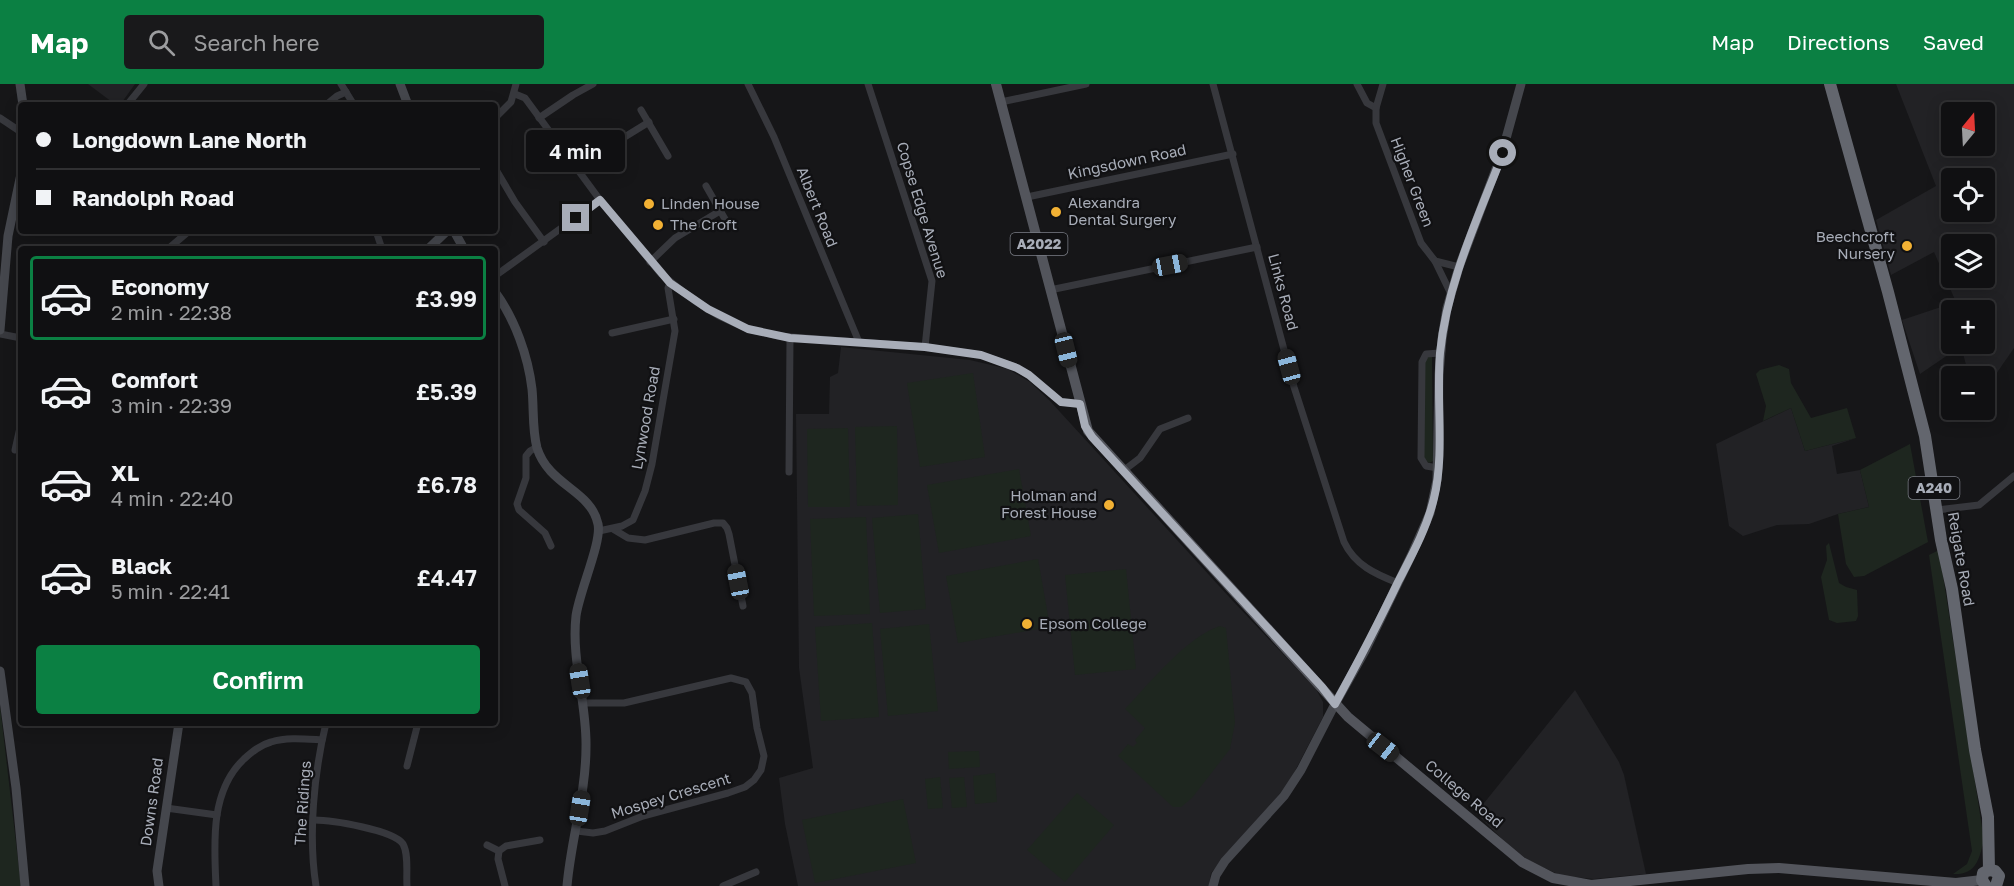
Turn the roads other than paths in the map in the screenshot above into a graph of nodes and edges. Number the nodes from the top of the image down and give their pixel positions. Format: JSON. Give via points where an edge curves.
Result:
{"nodes":[{"id":1,"x":20,"y":84,"type":"edge"},
{"id":2,"x":144,"y":84,"type":"edge"},
{"id":3,"x":341,"y":84,"type":"edge"},
{"id":4,"x":400,"y":84,"type":"edge"},
{"id":5,"x":516,"y":84,"type":"edge"},
{"id":6,"x":593,"y":84,"type":"edge"},
{"id":7,"x":748,"y":84,"type":"edge"},
{"id":8,"x":868,"y":84,"type":"edge"},
{"id":9,"x":996,"y":84,"type":"edge"},
{"id":10,"x":1086,"y":84,"type":"edge"},
{"id":11,"x":1213,"y":84,"type":"edge"},
{"id":12,"x":1357,"y":84,"type":"edge"},
{"id":13,"x":1383,"y":84,"type":"edge"},
{"id":14,"x":1521,"y":84,"type":"edge"},
{"id":15,"x":1830,"y":84,"type":"edge"},
{"id":16,"x":346,"y":92,"type":"junction"},
{"id":17,"x":515,"y":94,"type":"junction"},
{"id":18,"x":22,"y":102,"type":"edge"},
{"id":19,"x":129,"y":102,"type":"edge"},
{"id":20,"x":330,"y":102,"type":"edge"},
{"id":21,"x":352,"y":102,"type":"edge"},
{"id":22,"x":407,"y":102,"type":"edge"},
{"id":23,"x":1001,"y":102,"type":"junction"},
{"id":24,"x":1376,"y":108,"type":"junction"},
{"id":25,"x":641,"y":110,"type":"dead end"},
{"id":26,"x":498,"y":116,"type":"edge"},
{"id":27,"x":0,"y":118,"type":"edge"},
{"id":28,"x":540,"y":118,"type":"junction"},
{"id":29,"x":648,"y":122,"type":"junction"},
{"id":30,"x":18,"y":130,"type":"edge"},
{"id":31,"x":1233,"y":154,"type":"junction"},
{"id":32,"x":669,"y":156,"type":"dead end"},
{"id":33,"x":576,"y":167,"type":"junction"},
{"id":34,"x":498,"y":173,"type":"edge"},
{"id":35,"x":706,"y":186,"type":"dead end"},
{"id":36,"x":1027,"y":197,"type":"junction"},
{"id":37,"x":600,"y":200,"type":"junction"},
{"id":38,"x":18,"y":204,"type":"edge"},
{"id":39,"x":720,"y":211,"type":"junction"},
{"id":40,"x":729,"y":226,"type":"dead end"},
{"id":41,"x":186,"y":234,"type":"edge"},
{"id":42,"x":444,"y":234,"type":"edge"},
{"id":43,"x":4,"y":236,"type":"edge"},
{"id":44,"x":543,"y":242,"type":"junction"},
{"id":45,"x":172,"y":246,"type":"edge"},
{"id":46,"x":431,"y":246,"type":"edge"},
{"id":47,"x":1257,"y":247,"type":"junction"},
{"id":48,"x":1435,"y":261,"type":"junction"},
{"id":49,"x":650,"y":262,"type":"junction"},
{"id":50,"x":1459,"y":267,"type":"junction"},
{"id":51,"x":498,"y":274,"type":"edge"},
{"id":52,"x":670,"y":283,"type":"junction"},
{"id":53,"x":1050,"y":290,"type":"junction"},
{"id":54,"x":1451,"y":294,"type":"junction"},
{"id":55,"x":498,"y":297,"type":"edge"},
{"id":56,"x":674,"y":319,"type":"junction"},
{"id":57,"x":0,"y":332,"type":"edge"},
{"id":58,"x":612,"y":333,"type":"dead end"},
{"id":59,"x":18,"y":337,"type":"edge"},
{"id":60,"x":790,"y":338,"type":"junction"},
{"id":61,"x":859,"y":342,"type":"junction"},
{"id":62,"x":925,"y":347,"type":"junction"},
{"id":63,"x":1440,"y":353,"type":"junction"},
{"id":64,"x":1080,"y":404,"type":"junction"},
{"id":65,"x":1188,"y":418,"type":"dead end"},
{"id":66,"x":18,"y":436,"type":"edge"},
{"id":67,"x":537,"y":447,"type":"junction"},
{"id":68,"x":15,"y":450,"type":"dead end"},
{"id":69,"x":1438,"y":468,"type":"junction"},
{"id":70,"x":1123,"y":471,"type":"junction"},
{"id":71,"x":789,"y":472,"type":"dead end"},
{"id":72,"x":2014,"y":476,"type":"edge"},
{"id":73,"x":1937,"y":510,"type":"junction"},
{"id":74,"x":614,"y":529,"type":"junction"},
{"id":75,"x":599,"y":531,"type":"junction"},
{"id":76,"x":551,"y":546,"type":"dead end"},
{"id":77,"x":1398,"y":583,"type":"junction"},
{"id":78,"x":742,"y":606,"type":"dead end"},
{"id":79,"x":0,"y":671,"type":"edge"},
{"id":80,"x":584,"y":703,"type":"junction"},
{"id":81,"x":1335,"y":704,"type":"junction"},
{"id":82,"x":179,"y":726,"type":"edge"},
{"id":83,"x":325,"y":726,"type":"edge"},
{"id":84,"x":417,"y":726,"type":"edge"},
{"id":85,"x":322,"y":740,"type":"junction"},
{"id":86,"x":407,"y":766,"type":"dead end"},
{"id":87,"x":166,"y":808,"type":"junction"},
{"id":88,"x":217,"y":815,"type":"junction"},
{"id":89,"x":314,"y":820,"type":"junction"},
{"id":90,"x":577,"y":831,"type":"junction"},
{"id":91,"x":540,"y":840,"type":"dead end"},
{"id":92,"x":487,"y":845,"type":"dead end"},
{"id":93,"x":499,"y":851,"type":"junction"},
{"id":94,"x":756,"y":872,"type":"dead end"},
{"id":95,"x":1986,"y":879,"type":"edge"},
{"id":96,"x":25,"y":886,"type":"edge"},
{"id":97,"x":159,"y":886,"type":"edge"},
{"id":98,"x":216,"y":886,"type":"edge"},
{"id":99,"x":316,"y":886,"type":"edge"},
{"id":100,"x":407,"y":886,"type":"edge"},
{"id":101,"x":504,"y":886,"type":"edge"},
{"id":102,"x":567,"y":886,"type":"edge"},
{"id":103,"x":723,"y":886,"type":"edge"},
{"id":104,"x":1214,"y":886,"type":"edge"},
{"id":105,"x":1996,"y":886,"type":"edge"}],
"edges":[{"from":1,"to":18,"type":"main road"},
{"from":2,"to":19,"type":"street"},
{"from":3,"to":16,"type":"street"},
{"from":4,"to":22,"type":"main road"},
{"from":5,"to":17,"type":"street"},
{"from":6,"to":28,"type":"street"},
{"from":7,"to":61,"type":"street","name":"Albert Road"},
{"from":8,"to":62,"type":"street","name":"Copse Edge Avenue","via":[[931,278]]},
{"from":9,"to":23,"type":"main road","number":"A2022"},
{"from":10,"to":23,"type":"street"},
{"from":11,"to":31,"type":"street","name":"Links Road"},
{"from":12,"to":24,"type":"street","via":[[1367,103]]},
{"from":13,"to":24,"type":"street","name":"Higher Green"},
{"from":14,"to":50,"type":"main road","via":[[1503,153]]},
{"from":15,"to":73,"type":"highway","name":"Reigate Road","number":"A240","via":[[1925,436]]},
{"from":16,"to":20,"type":"street"},
{"from":16,"to":21,"type":"street"},
{"from":17,"to":26,"type":"street"},
{"from":17,"to":28,"type":"street","via":[[525,98]]},
{"from":23,"to":36,"type":"main road","number":"A2022"},
{"from":24,"to":48,"type":"street","name":"Higher Green","via":[[1378,130],[1421,243]]},
{"from":25,"to":29,"type":"street"},
{"from":27,"to":30,"type":"street"},
{"from":28,"to":33,"type":"street"},
{"from":29,"to":32,"type":"street"},
{"from":29,"to":33,"type":"street"},
{"from":31,"to":36,"type":"street","name":"Kingsdown Road"},
{"from":31,"to":47,"type":"street","name":"Links Road"},
{"from":33,"to":37,"type":"street"},
{"from":34,"to":44,"type":"street"},
{"from":35,"to":39,"type":"street"},
{"from":36,"to":53,"type":"main road","number":"A2022"},
{"from":37,"to":44,"type":"street"},
{"from":37,"to":49,"type":"street"},
{"from":38,"to":43,"type":"main road"},
{"from":39,"to":40,"type":"street"},
{"from":39,"to":49,"type":"street","via":[[675,238]]},
{"from":41,"to":45,"type":"street"},
{"from":42,"to":46,"type":"main road"},
{"from":43,"to":57,"type":"main road"},
{"from":44,"to":51,"type":"street"},
{"from":47,"to":53,"type":"street"},
{"from":47,"to":77,"type":"street","name":"Links Road","via":[[1294,387],[1344,542],[1359,564]]},
{"from":48,"to":50,"type":"street"},
{"from":48,"to":54,"type":"street","name":"Higher Green"},
{"from":49,"to":52,"type":"street"},
{"from":50,"to":54,"type":"main road"},
{"from":52,"to":56,"type":"street","name":"Lynwood Road"},
{"from":52,"to":60,"type":"street","via":[[732,322]]},
{"from":53,"to":64,"type":"main road","number":"A2022"},
{"from":54,"to":63,"type":"main road"},
{"from":55,"to":67,"type":"main road","via":[[527,363]]},
{"from":56,"to":58,"type":"street"},
{"from":56,"to":74,"type":"street","name":"Lynwood Road","via":[[647,483],[633,520]]},
{"from":57,"to":59,"type":"street"},
{"from":60,"to":61,"type":"street"},
{"from":60,"to":71,"type":"street"},
{"from":61,"to":62,"type":"street"},
{"from":62,"to":64,"type":"street","via":[[996,359],[1029,375],[1061,402]]},
{"from":63,"to":69,"type":"main road"},
{"from":63,"to":69,"type":"street","via":[[1426,354],[1422,362],[1421,458],[1426,466]]},
{"from":64,"to":70,"type":"main road","name":"College Road","number":"A2022","via":[[1088,431]]},
{"from":65,"to":70,"type":"street","via":[[1160,429],[1140,458]]},
{"from":66,"to":68,"type":"street"},
{"from":67,"to":75,"type":"main road","via":[[549,471],[589,505]]},
{"from":67,"to":76,"type":"street","via":[[526,456],[526,478],[517,504]]},
{"from":69,"to":77,"type":"main road","via":[[1430,513]]},
{"from":70,"to":81,"type":"main road","name":"College Road","number":"A2022"},
{"from":72,"to":73,"type":"street","via":[[1979,505]]},
{"from":73,"to":95,"type":"highway","name":"Reigate Road","number":"A240","via":[[1988,817]]},
{"from":74,"to":75,"type":"street"},
{"from":74,"to":78,"type":"street","via":[[636,540],[723,523],[729,534]]},
{"from":75,"to":80,"type":"main road","via":[[576,614],[577,660]]},
{"from":77,"to":81,"type":"main road"},
{"from":79,"to":96,"type":"main road"},
{"from":80,"to":90,"type":"main road","via":[[586,756]]},
{"from":80,"to":90,"type":"street","name":"Mospey Crescent","via":[[624,703],[739,679],[746,682],[752,693],[764,756],[754,780],[737,790],[643,816],[605,831]]},
{"from":81,"to":95,"type":"main road","name":"College Road","number":"A2022","via":[[1522,862],[1552,878],[1591,885],[1779,868],[1956,883]]},
{"from":81,"to":104,"type":"main road","via":[[1289,788],[1225,861],[1216,874]]},
{"from":82,"to":87,"type":"main road","name":"Downs Road"},
{"from":83,"to":85,"type":"street","name":"The Ridings"},
{"from":84,"to":86,"type":"street"},
{"from":85,"to":88,"type":"street","via":[[283,740],[254,751],[231,774]]},
{"from":85,"to":89,"type":"street","name":"The Ridings"},
{"from":87,"to":88,"type":"street"},
{"from":87,"to":97,"type":"main road","name":"Downs Road","via":[[157,871]]},
{"from":88,"to":98,"type":"street"},
{"from":89,"to":99,"type":"street","name":"The Ridings"},
{"from":89,"to":100,"type":"street","via":[[347,824],[397,838],[405,850]]},
{"from":90,"to":102,"type":"main road"},
{"from":91,"to":93,"type":"street","via":[[506,846]]},
{"from":92,"to":93,"type":"street"},
{"from":93,"to":101,"type":"street"},
{"from":94,"to":103,"type":"street"},
{"from":95,"to":105,"type":"highway","via":[[1995,871],[1999,876]]}]}
